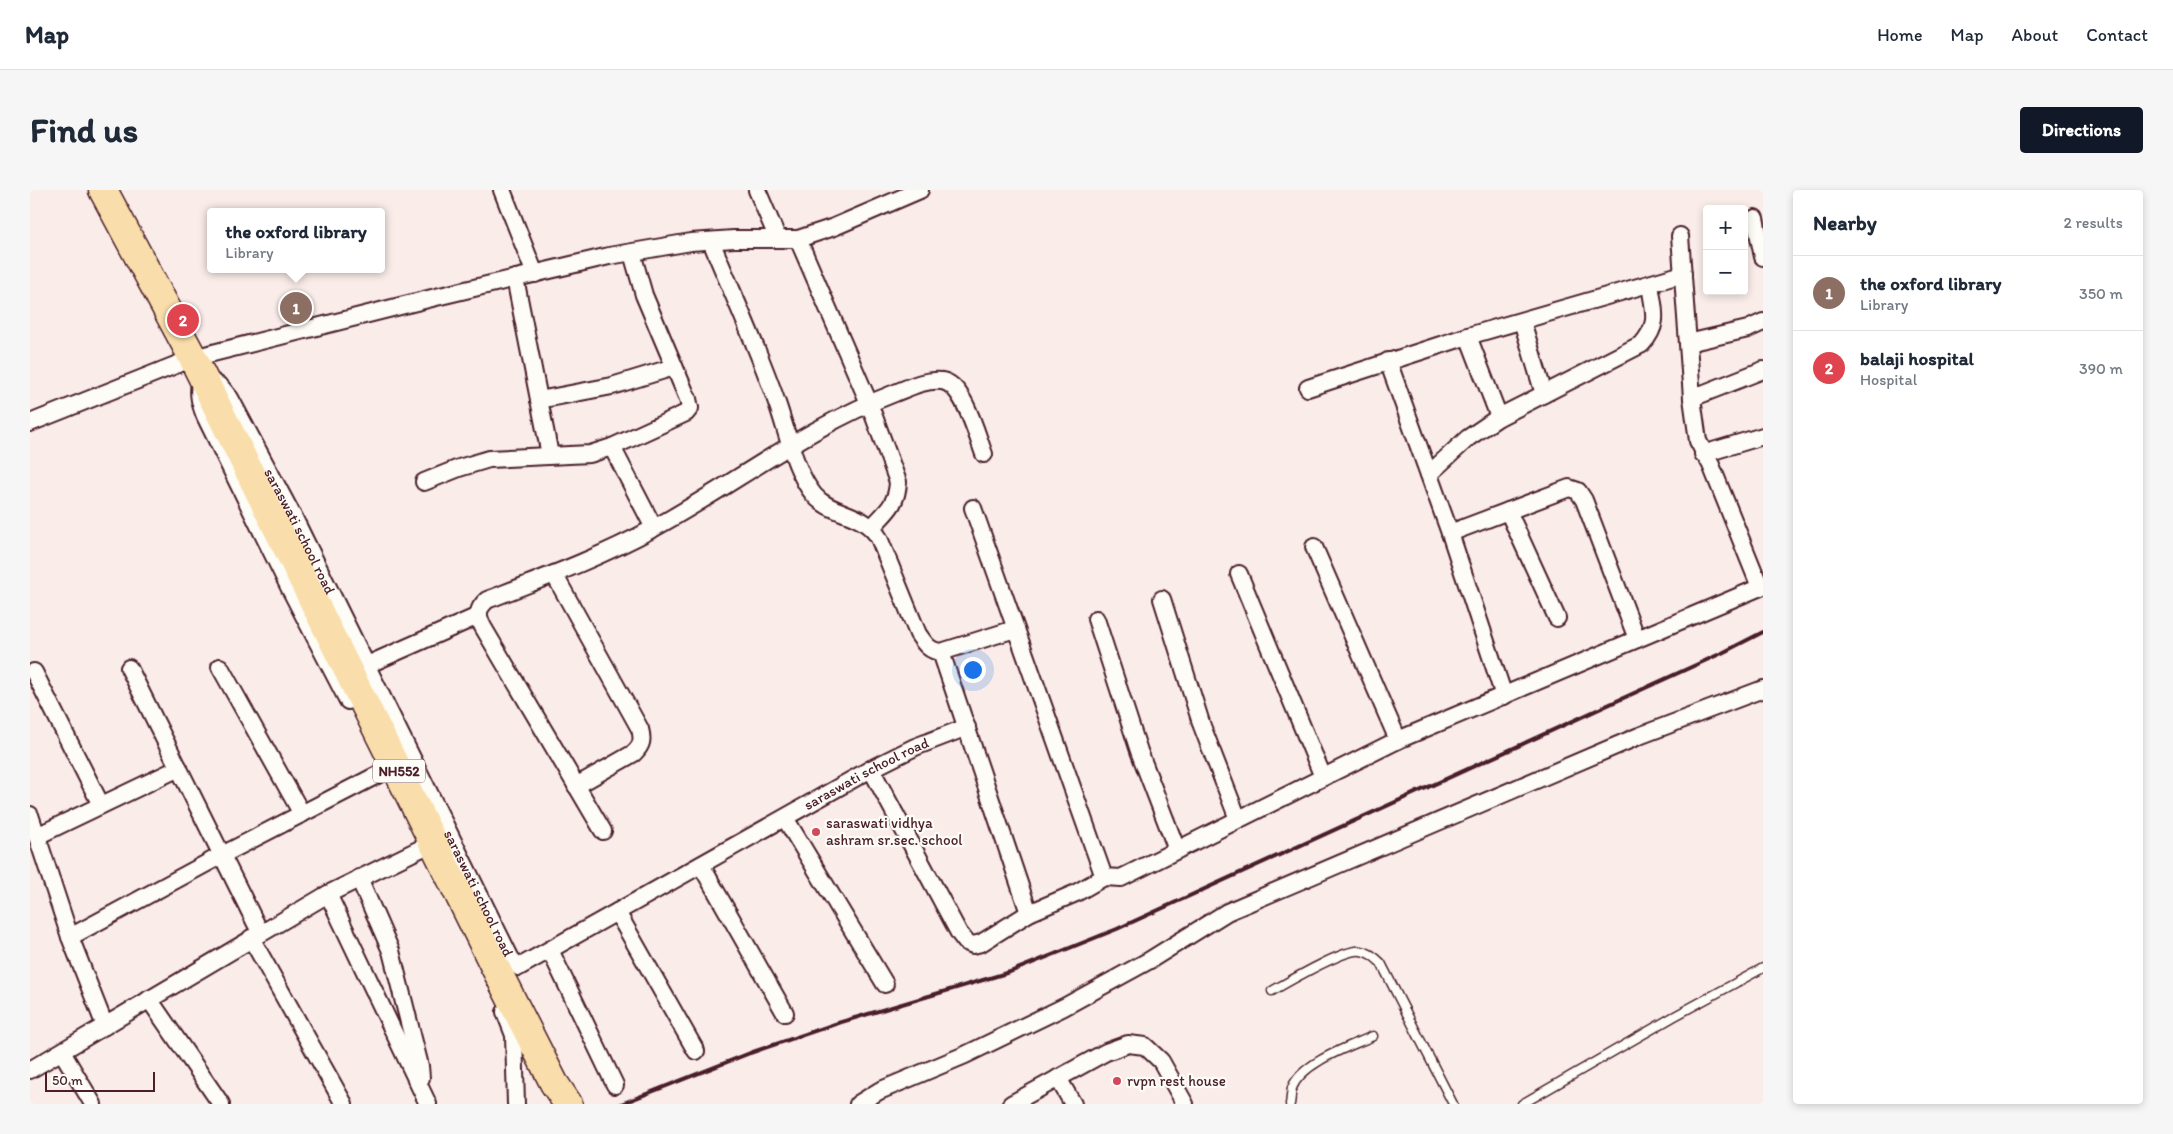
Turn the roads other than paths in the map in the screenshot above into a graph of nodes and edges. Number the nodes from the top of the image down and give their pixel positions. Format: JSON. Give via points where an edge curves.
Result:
{"nodes":[{"id":1,"x":103,"y":190,"type":"edge"},
{"id":2,"x":502,"y":190,"type":"edge"},
{"id":3,"x":757,"y":190,"type":"edge"},
{"id":4,"x":920,"y":190,"type":"edge"},
{"id":5,"x":1755,"y":218,"type":"dead end"},
{"id":6,"x":1680,"y":236,"type":"dead end"},
{"id":7,"x":798,"y":239,"type":"junction"},
{"id":8,"x":778,"y":240,"type":"junction"},
{"id":9,"x":711,"y":241,"type":"junction"},
{"id":10,"x":632,"y":252,"type":"junction"},
{"id":11,"x":1763,"y":257,"type":"edge"},
{"id":12,"x":535,"y":274,"type":"junction"},
{"id":13,"x":1683,"y":274,"type":"junction"},
{"id":14,"x":515,"y":278,"type":"junction"},
{"id":15,"x":1650,"y":284,"type":"junction"},
{"id":16,"x":1522,"y":321,"type":"junction"},
{"id":17,"x":1763,"y":322,"type":"edge"},
{"id":18,"x":1468,"y":336,"type":"junction"},
{"id":19,"x":1688,"y":344,"type":"junction"},
{"id":20,"x":1388,"y":361,"type":"junction"},
{"id":21,"x":198,"y":367,"type":"junction"},
{"id":22,"x":674,"y":367,"type":"junction"},
{"id":23,"x":1763,"y":370,"type":"edge"},
{"id":24,"x":1308,"y":388,"type":"dead end"},
{"id":25,"x":1544,"y":394,"type":"junction"},
{"id":26,"x":1692,"y":398,"type":"junction"},
{"id":27,"x":539,"y":400,"type":"junction"},
{"id":28,"x":869,"y":402,"type":"junction"},
{"id":29,"x":1499,"y":416,"type":"junction"},
{"id":30,"x":30,"y":423,"type":"edge"},
{"id":31,"x":1763,"y":436,"type":"edge"},
{"id":32,"x":790,"y":444,"type":"junction"},
{"id":33,"x":612,"y":447,"type":"junction"},
{"id":34,"x":984,"y":454,"type":"dead end"},
{"id":35,"x":1703,"y":454,"type":"junction"},
{"id":36,"x":550,"y":455,"type":"junction"},
{"id":37,"x":1429,"y":474,"type":"junction"},
{"id":38,"x":424,"y":482,"type":"dead end"},
{"id":39,"x":974,"y":508,"type":"dead end"},
{"id":40,"x":1508,"y":511,"type":"junction"},
{"id":41,"x":872,"y":527,"type":"junction"},
{"id":42,"x":654,"y":528,"type":"junction"},
{"id":43,"x":1450,"y":533,"type":"junction"},
{"id":44,"x":1314,"y":547,"type":"dead end"},
{"id":45,"x":554,"y":574,"type":"junction"},
{"id":46,"x":1239,"y":574,"type":"dead end"},
{"id":47,"x":1762,"y":586,"type":"edge"},
{"id":48,"x":1162,"y":600,"type":"dead end"},
{"id":49,"x":478,"y":616,"type":"junction"},
{"id":50,"x":1557,"y":618,"type":"dead end"},
{"id":51,"x":1096,"y":620,"type":"dead end"},
{"id":52,"x":1015,"y":629,"type":"junction"},
{"id":53,"x":1637,"y":639,"type":"junction"},
{"id":54,"x":941,"y":652,"type":"junction"},
{"id":55,"x":367,"y":665,"type":"junction"},
{"id":56,"x":220,"y":667,"type":"dead end"},
{"id":57,"x":129,"y":668,"type":"dead end"},
{"id":58,"x":34,"y":672,"type":"dead end"},
{"id":59,"x":1763,"y":689,"type":"edge"},
{"id":60,"x":1504,"y":696,"type":"junction"},
{"id":61,"x":967,"y":727,"type":"junction"},
{"id":62,"x":1398,"y":740,"type":"junction"},
{"id":63,"x":179,"y":768,"type":"junction"},
{"id":64,"x":871,"y":769,"type":"junction"},
{"id":65,"x":385,"y":771,"type":"junction"},
{"id":66,"x":1323,"y":778,"type":"junction"},
{"id":67,"x":576,"y":786,"type":"junction"},
{"id":68,"x":101,"y":805,"type":"junction"},
{"id":69,"x":302,"y":814,"type":"junction"},
{"id":70,"x":30,"y":816,"type":"edge"},
{"id":71,"x":785,"y":818,"type":"junction"},
{"id":72,"x":1238,"y":819,"type":"junction"},
{"id":73,"x":602,"y":831,"type":"dead end"},
{"id":74,"x":35,"y":844,"type":"edge"},
{"id":75,"x":424,"y":846,"type":"junction"},
{"id":76,"x":1177,"y":850,"type":"junction"},
{"id":77,"x":222,"y":855,"type":"junction"},
{"id":78,"x":701,"y":865,"type":"junction"},
{"id":79,"x":1104,"y":877,"type":"junction"},
{"id":80,"x":359,"y":878,"type":"junction"},
{"id":81,"x":328,"y":894,"type":"junction"},
{"id":82,"x":617,"y":912,"type":"junction"},
{"id":83,"x":1029,"y":913,"type":"junction"},
{"id":84,"x":256,"y":935,"type":"junction"},
{"id":85,"x":70,"y":937,"type":"junction"},
{"id":86,"x":550,"y":950,"type":"junction"},
{"id":87,"x":1763,"y":968,"type":"edge"},
{"id":88,"x":885,"y":984,"type":"dead end"},
{"id":89,"x":1272,"y":991,"type":"dead end"},
{"id":90,"x":149,"y":999,"type":"junction"},
{"id":91,"x":785,"y":1013,"type":"dead end"},
{"id":92,"x":105,"y":1026,"type":"junction"},
{"id":93,"x":1374,"y":1036,"type":"dead end"},
{"id":94,"x":696,"y":1051,"type":"dead end"},
{"id":95,"x":62,"y":1052,"type":"junction"},
{"id":96,"x":30,"y":1070,"type":"edge"},
{"id":97,"x":1058,"y":1078,"type":"junction"},
{"id":98,"x":615,"y":1085,"type":"dead end"},
{"id":99,"x":425,"y":1097,"type":"edge"},
{"id":100,"x":93,"y":1104,"type":"edge"},
{"id":101,"x":221,"y":1104,"type":"edge"},
{"id":102,"x":344,"y":1104,"type":"edge"},
{"id":103,"x":516,"y":1104,"type":"edge"},
{"id":104,"x":568,"y":1104,"type":"edge"},
{"id":105,"x":858,"y":1104,"type":"edge"},
{"id":106,"x":1011,"y":1104,"type":"edge"},
{"id":107,"x":1073,"y":1104,"type":"edge"},
{"id":108,"x":1185,"y":1104,"type":"edge"},
{"id":109,"x":1290,"y":1104,"type":"edge"},
{"id":110,"x":1453,"y":1104,"type":"edge"},
{"id":111,"x":1522,"y":1104,"type":"edge"}],
"edges":[{"from":1,"to":21,"type":"highway","number":"NH552"},
{"from":2,"to":12,"type":"street"},
{"from":3,"to":8,"type":"street"},
{"from":4,"to":7,"type":"street"},
{"from":5,"to":11,"type":"street"},
{"from":6,"to":13,"type":"street"},
{"from":7,"to":8,"type":"street"},
{"from":7,"to":28,"type":"street"},
{"from":8,"to":9,"type":"street"},
{"from":9,"to":10,"type":"street"},
{"from":9,"to":32,"type":"street","via":[[777,402]]},
{"from":10,"to":12,"type":"street"},
{"from":10,"to":22,"type":"street","via":[[644,295]]},
{"from":12,"to":14,"type":"street"},
{"from":13,"to":15,"type":"street"},
{"from":13,"to":19,"type":"street"},
{"from":14,"to":21,"type":"street"},
{"from":14,"to":27,"type":"street"},
{"from":15,"to":16,"type":"street"},
{"from":15,"to":25,"type":"street","via":[[1655,322],[1652,334],[1642,344]]},
{"from":16,"to":18,"type":"street"},
{"from":16,"to":25,"type":"street"},
{"from":17,"to":19,"type":"street"},
{"from":18,"to":20,"type":"street"},
{"from":18,"to":29,"type":"street"},
{"from":19,"to":26,"type":"street"},
{"from":20,"to":24,"type":"street"},
{"from":20,"to":37,"type":"street"},
{"from":21,"to":30,"type":"street"},
{"from":21,"to":55,"type":"street","name":"saraswati school road","via":[[230,398]]},
{"from":21,"to":65,"type":"street","via":[[199,399],[205,416]]},
{"from":21,"to":104,"type":"highway","number":"NH552","via":[[494,964],[554,1083]]},
{"from":22,"to":27,"type":"street","via":[[612,386]]},
{"from":22,"to":33,"type":"street","via":[[690,408],[686,413]]},
{"from":23,"to":26,"type":"street"},
{"from":25,"to":29,"type":"street"},
{"from":26,"to":35,"type":"street"},
{"from":27,"to":36,"type":"street"},
{"from":28,"to":32,"type":"street"},
{"from":28,"to":34,"type":"street","via":[[924,382],[944,381],[957,390]]},
{"from":28,"to":41,"type":"street","via":[[898,482],[892,506]]},
{"from":29,"to":37,"type":"street","via":[[1468,438]]},
{"from":31,"to":35,"type":"street"},
{"from":32,"to":41,"type":"street","via":[[814,496]]},
{"from":32,"to":42,"type":"street"},
{"from":33,"to":36,"type":"street","via":[[590,454]]},
{"from":33,"to":42,"type":"street"},
{"from":35,"to":47,"type":"street","via":[[1711,465]]},
{"from":36,"to":38,"type":"street","via":[[489,459]]},
{"from":37,"to":43,"type":"street"},
{"from":39,"to":52,"type":"street"},
{"from":40,"to":43,"type":"street"},
{"from":40,"to":50,"type":"street"},
{"from":40,"to":53,"type":"street","via":[[1569,488],[1578,491]]},
{"from":41,"to":54,"type":"street","via":[[918,634],[925,645]]},
{"from":42,"to":45,"type":"street"},
{"from":43,"to":60,"type":"street"},
{"from":44,"to":62,"type":"street"},
{"from":45,"to":49,"type":"street","via":[[487,600],[479,607]]},
{"from":45,"to":67,"type":"street","via":[[642,737],[641,746],[634,753]]},
{"from":46,"to":66,"type":"street"},
{"from":47,"to":53,"type":"street"},
{"from":48,"to":72,"type":"street","via":[[1202,726]]},
{"from":49,"to":55,"type":"street"},
{"from":49,"to":67,"type":"street"},
{"from":51,"to":76,"type":"street","via":[[1139,751]]},
{"from":52,"to":54,"type":"street"},
{"from":52,"to":79,"type":"street"},
{"from":53,"to":60,"type":"street"},
{"from":54,"to":61,"type":"street"},
{"from":55,"to":86,"type":"street","name":"saraswati school road","via":[[511,959],[519,967]]},
{"from":56,"to":69,"type":"street"},
{"from":57,"to":63,"type":"street"},
{"from":58,"to":68,"type":"street"},
{"from":59,"to":105,"type":"street","via":[[1639,736],[1227,912],[1150,960],[1064,1007],[965,1055],[879,1091]]},
{"from":60,"to":62,"type":"street"},
{"from":61,"to":64,"type":"street","name":"saraswati school road","via":[[914,747]]},
{"from":61,"to":83,"type":"street"},
{"from":62,"to":66,"type":"street"},
{"from":63,"to":68,"type":"street"},
{"from":63,"to":77,"type":"street"},
{"from":64,"to":71,"type":"street","name":"saraswati school road"},
{"from":64,"to":83,"type":"street","via":[[966,942],[972,945],[981,943]]},
{"from":65,"to":69,"type":"street"},
{"from":65,"to":75,"type":"street"},
{"from":66,"to":72,"type":"street"},
{"from":67,"to":73,"type":"street"},
{"from":68,"to":74,"type":"street"},
{"from":69,"to":77,"type":"street"},
{"from":70,"to":74,"type":"street"},
{"from":71,"to":78,"type":"street","name":"saraswati school road"},
{"from":71,"to":88,"type":"street"},
{"from":72,"to":76,"type":"street"},
{"from":74,"to":85,"type":"street"},
{"from":75,"to":80,"type":"street"},
{"from":75,"to":103,"type":"street","via":[[493,981],[514,1035]]},
{"from":76,"to":79,"type":"street","via":[[1121,878]]},
{"from":77,"to":84,"type":"street"},
{"from":77,"to":85,"type":"street"},
{"from":78,"to":82,"type":"street","name":"saraswati school road"},
{"from":78,"to":91,"type":"street"},
{"from":79,"to":83,"type":"street"},
{"from":80,"to":81,"type":"street"},
{"from":80,"to":99,"type":"street","via":[[391,951]]},
{"from":81,"to":84,"type":"street"},
{"from":81,"to":99,"type":"street"},
{"from":82,"to":86,"type":"street","name":"saraswati school road"},
{"from":82,"to":94,"type":"street"},
{"from":84,"to":90,"type":"street"},
{"from":84,"to":102,"type":"street"},
{"from":85,"to":92,"type":"street"},
{"from":86,"to":98,"type":"street"},
{"from":87,"to":111,"type":"lane"},
{"from":89,"to":110,"type":"lane","via":[[1338,956],[1359,950],[1373,956],[1381,963]]},
{"from":90,"to":92,"type":"street"},
{"from":90,"to":101,"type":"street"},
{"from":92,"to":95,"type":"street"},
{"from":93,"to":109,"type":"lane","via":[[1328,1056],[1303,1073],[1292,1088]]},
{"from":95,"to":96,"type":"street"},
{"from":95,"to":100,"type":"street"},
{"from":97,"to":106,"type":"street"},
{"from":97,"to":107,"type":"street"},
{"from":97,"to":108,"type":"street","via":[[1106,1052],[1128,1044],[1145,1046],[1161,1061]]}]}
